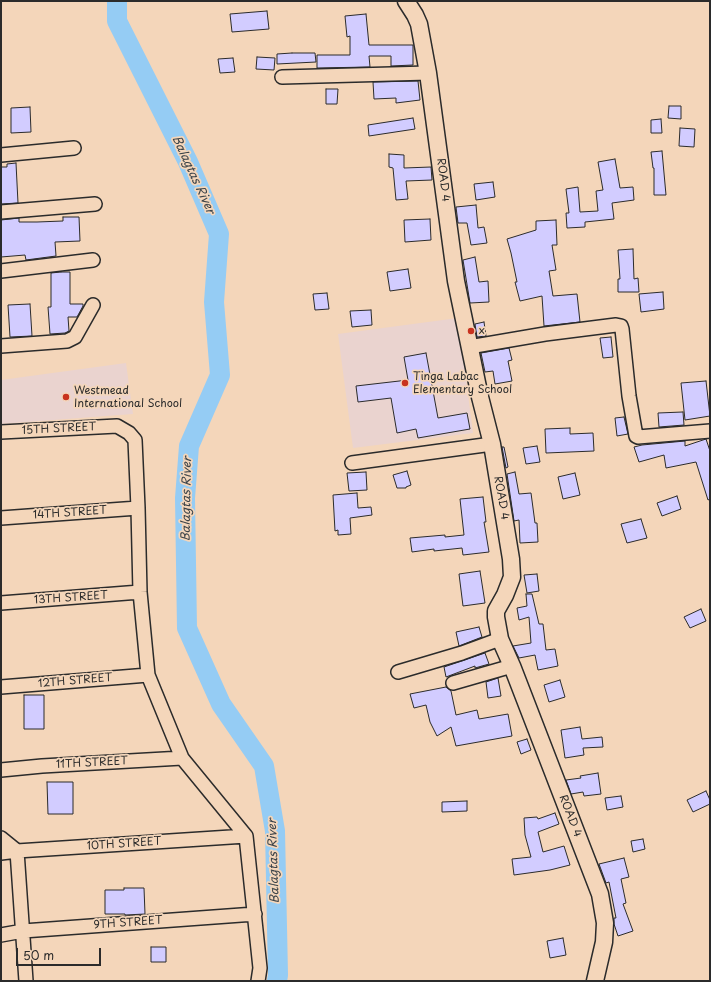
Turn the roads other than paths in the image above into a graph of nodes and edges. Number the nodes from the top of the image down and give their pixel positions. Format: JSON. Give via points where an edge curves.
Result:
{"nodes":[{"id":1,"x":406,"y":1,"type":"edge"},
{"id":2,"x":428,"y":73,"type":"junction"},
{"id":3,"x":282,"y":77,"type":"dead end"},
{"id":4,"x":74,"y":148,"type":"dead end"},
{"id":5,"x":1,"y":155,"type":"edge"},
{"id":6,"x":95,"y":204,"type":"dead end"},
{"id":7,"x":1,"y":212,"type":"edge"},
{"id":8,"x":93,"y":260,"type":"dead end"},
{"id":9,"x":1,"y":271,"type":"edge"},
{"id":10,"x":93,"y":305,"type":"dead end"},
{"id":11,"x":1,"y":346,"type":"edge"},
{"id":12,"x":469,"y":347,"type":"junction"},
{"id":13,"x":710,"y":431,"type":"edge"},
{"id":14,"x":1,"y":432,"type":"edge"},
{"id":15,"x":492,"y":444,"type":"junction"},
{"id":16,"x":352,"y":463,"type":"dead end"},
{"id":17,"x":138,"y":508,"type":"junction"},
{"id":18,"x":1,"y":518,"type":"edge"},
{"id":19,"x":140,"y":592,"type":"junction"},
{"id":20,"x":1,"y":603,"type":"edge"},
{"id":21,"x":500,"y":639,"type":"junction"},
{"id":22,"x":512,"y":666,"type":"junction"},
{"id":23,"x":398,"y":672,"type":"dead end"},
{"id":24,"x":148,"y":675,"type":"junction"},
{"id":25,"x":452,"y":684,"type":"dead end"},
{"id":26,"x":1,"y":687,"type":"edge"},
{"id":27,"x":182,"y":758,"type":"junction"},
{"id":28,"x":1,"y":770,"type":"edge"},
{"id":29,"x":246,"y":836,"type":"junction"},
{"id":30,"x":1,"y":838,"type":"edge"},
{"id":31,"x":17,"y":851,"type":"junction"},
{"id":32,"x":1,"y":853,"type":"edge"},
{"id":33,"x":254,"y":914,"type":"junction"},
{"id":34,"x":23,"y":931,"type":"junction"},
{"id":35,"x":1,"y":935,"type":"edge"},
{"id":36,"x":26,"y":981,"type":"edge"},
{"id":37,"x":258,"y":981,"type":"edge"},
{"id":38,"x":595,"y":981,"type":"edge"}],
"edges":[{"from":1,"to":2,"type":"street","name":"ROAD 4","via":[[419,24]]},
{"from":2,"to":3,"type":"street"},
{"from":2,"to":12,"type":"street","name":"ROAD 4","via":[[456,281]]},
{"from":4,"to":5,"type":"street"},
{"from":6,"to":7,"type":"street"},
{"from":8,"to":9,"type":"street"},
{"from":10,"to":11,"type":"street","via":[[75,337],[67,341]]},
{"from":12,"to":13,"type":"street","via":[[544,334],[621,326],[636,436]]},
{"from":12,"to":15,"type":"street","name":"ROAD 4"},
{"from":14,"to":17,"type":"street","name":"15TH STREET","via":[[117,426],[135,440]]},
{"from":15,"to":16,"type":"street"},
{"from":15,"to":21,"type":"street","name":"ROAD 4","via":[[512,578],[496,611]]},
{"from":17,"to":18,"type":"street","name":"14TH STREET"},
{"from":17,"to":19,"type":"street"},
{"from":19,"to":20,"type":"street","name":"13TH STREET"},
{"from":19,"to":24,"type":"street"},
{"from":21,"to":22,"type":"street","name":"ROAD 4"},
{"from":21,"to":23,"type":"street"},
{"from":22,"to":25,"type":"street"},
{"from":22,"to":38,"type":"street","name":"ROAD 4","via":[[600,894],[605,923],[604,942]]},
{"from":24,"to":26,"type":"street","name":"12TH STREET"},
{"from":24,"to":27,"type":"street"},
{"from":27,"to":28,"type":"street","name":"11TH STREET"},
{"from":27,"to":29,"type":"street"},
{"from":29,"to":31,"type":"street","name":"10TH STREET"},
{"from":29,"to":33,"type":"street"},
{"from":30,"to":31,"type":"street"},
{"from":31,"to":32,"type":"street","name":"10TH STREET"},
{"from":31,"to":34,"type":"street"},
{"from":33,"to":34,"type":"street","name":"9TH STREET"},
{"from":33,"to":37,"type":"street","via":[[260,968]]},
{"from":34,"to":35,"type":"street","name":"9TH STREET"},
{"from":34,"to":36,"type":"street"}]}
